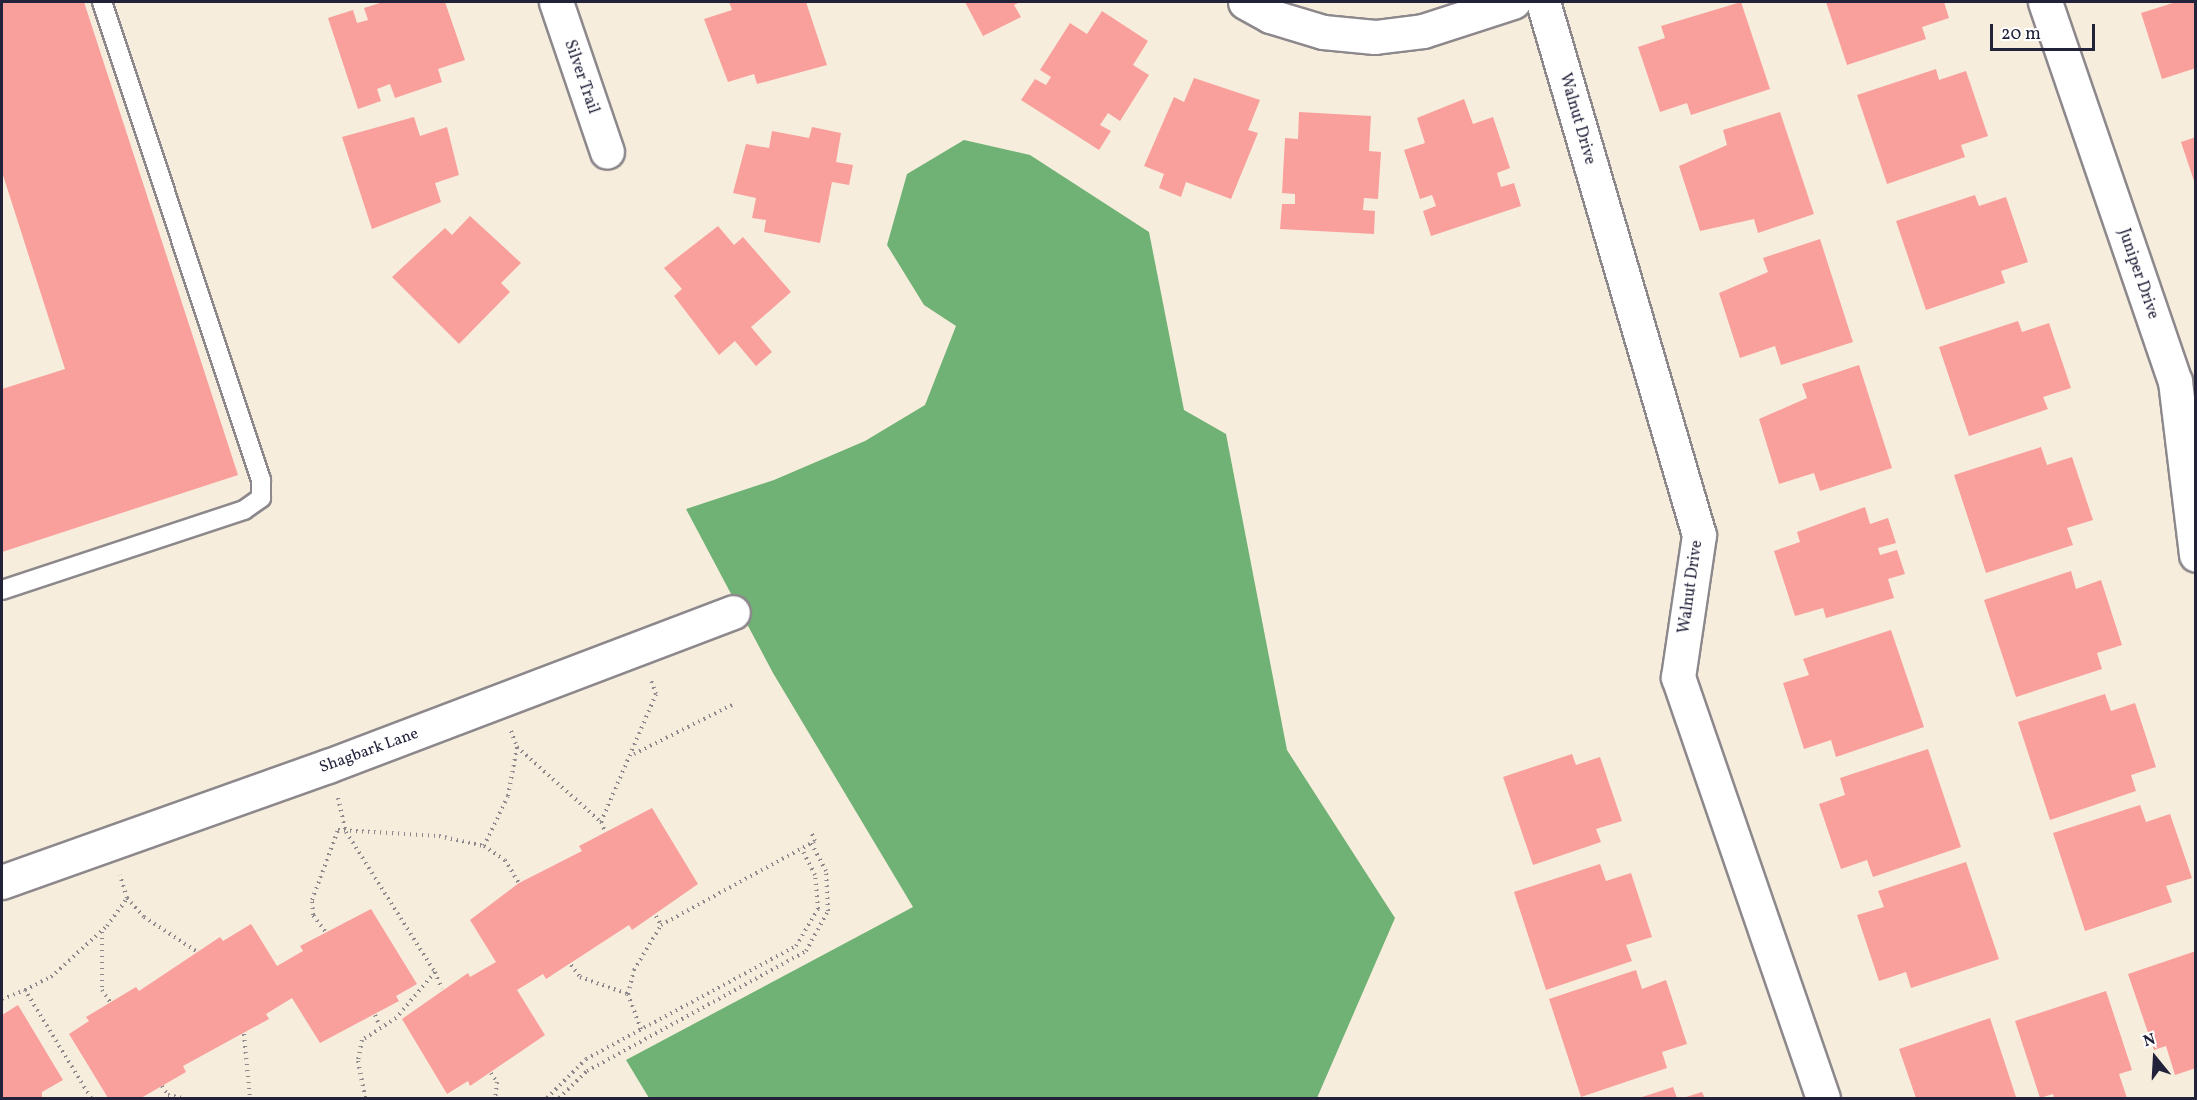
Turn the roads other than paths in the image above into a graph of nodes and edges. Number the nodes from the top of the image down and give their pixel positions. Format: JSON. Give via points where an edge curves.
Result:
{"nodes":[{"id":1,"x":102,"y":2,"type":"edge"},
{"id":2,"x":556,"y":2,"type":"edge"},
{"id":3,"x":1245,"y":2,"type":"edge"},
{"id":4,"x":1513,"y":2,"type":"edge"},
{"id":5,"x":1543,"y":2,"type":"edge"},
{"id":6,"x":2045,"y":2,"type":"edge"},
{"id":7,"x":607,"y":152,"type":"dead end"},
{"id":8,"x":2196,"y":555,"type":"edge"},
{"id":9,"x":2,"y":590,"type":"edge"},
{"id":10,"x":733,"y":612,"type":"dead end"},
{"id":11,"x":2,"y":882,"type":"edge"},
{"id":12,"x":1823,"y":1098,"type":"edge"}],
"edges":[{"from":1,"to":9,"type":"lane","via":[[261,480],[261,498],[244,510]]},
{"from":2,"to":7,"type":"street","name":"Silver Trail"},
{"from":3,"to":4,"type":"street","via":[[1270,16],[1323,32],[1375,37],[1423,31]]},
{"from":5,"to":12,"type":"street","name":"Walnut Drive","via":[[1699,535],[1678,677]]},
{"from":6,"to":8,"type":"street","name":"Juniper Drive","via":[[2175,381]]},
{"from":10,"to":11,"type":"street","name":"Shagbark Lane","via":[[328,766]]}]}
